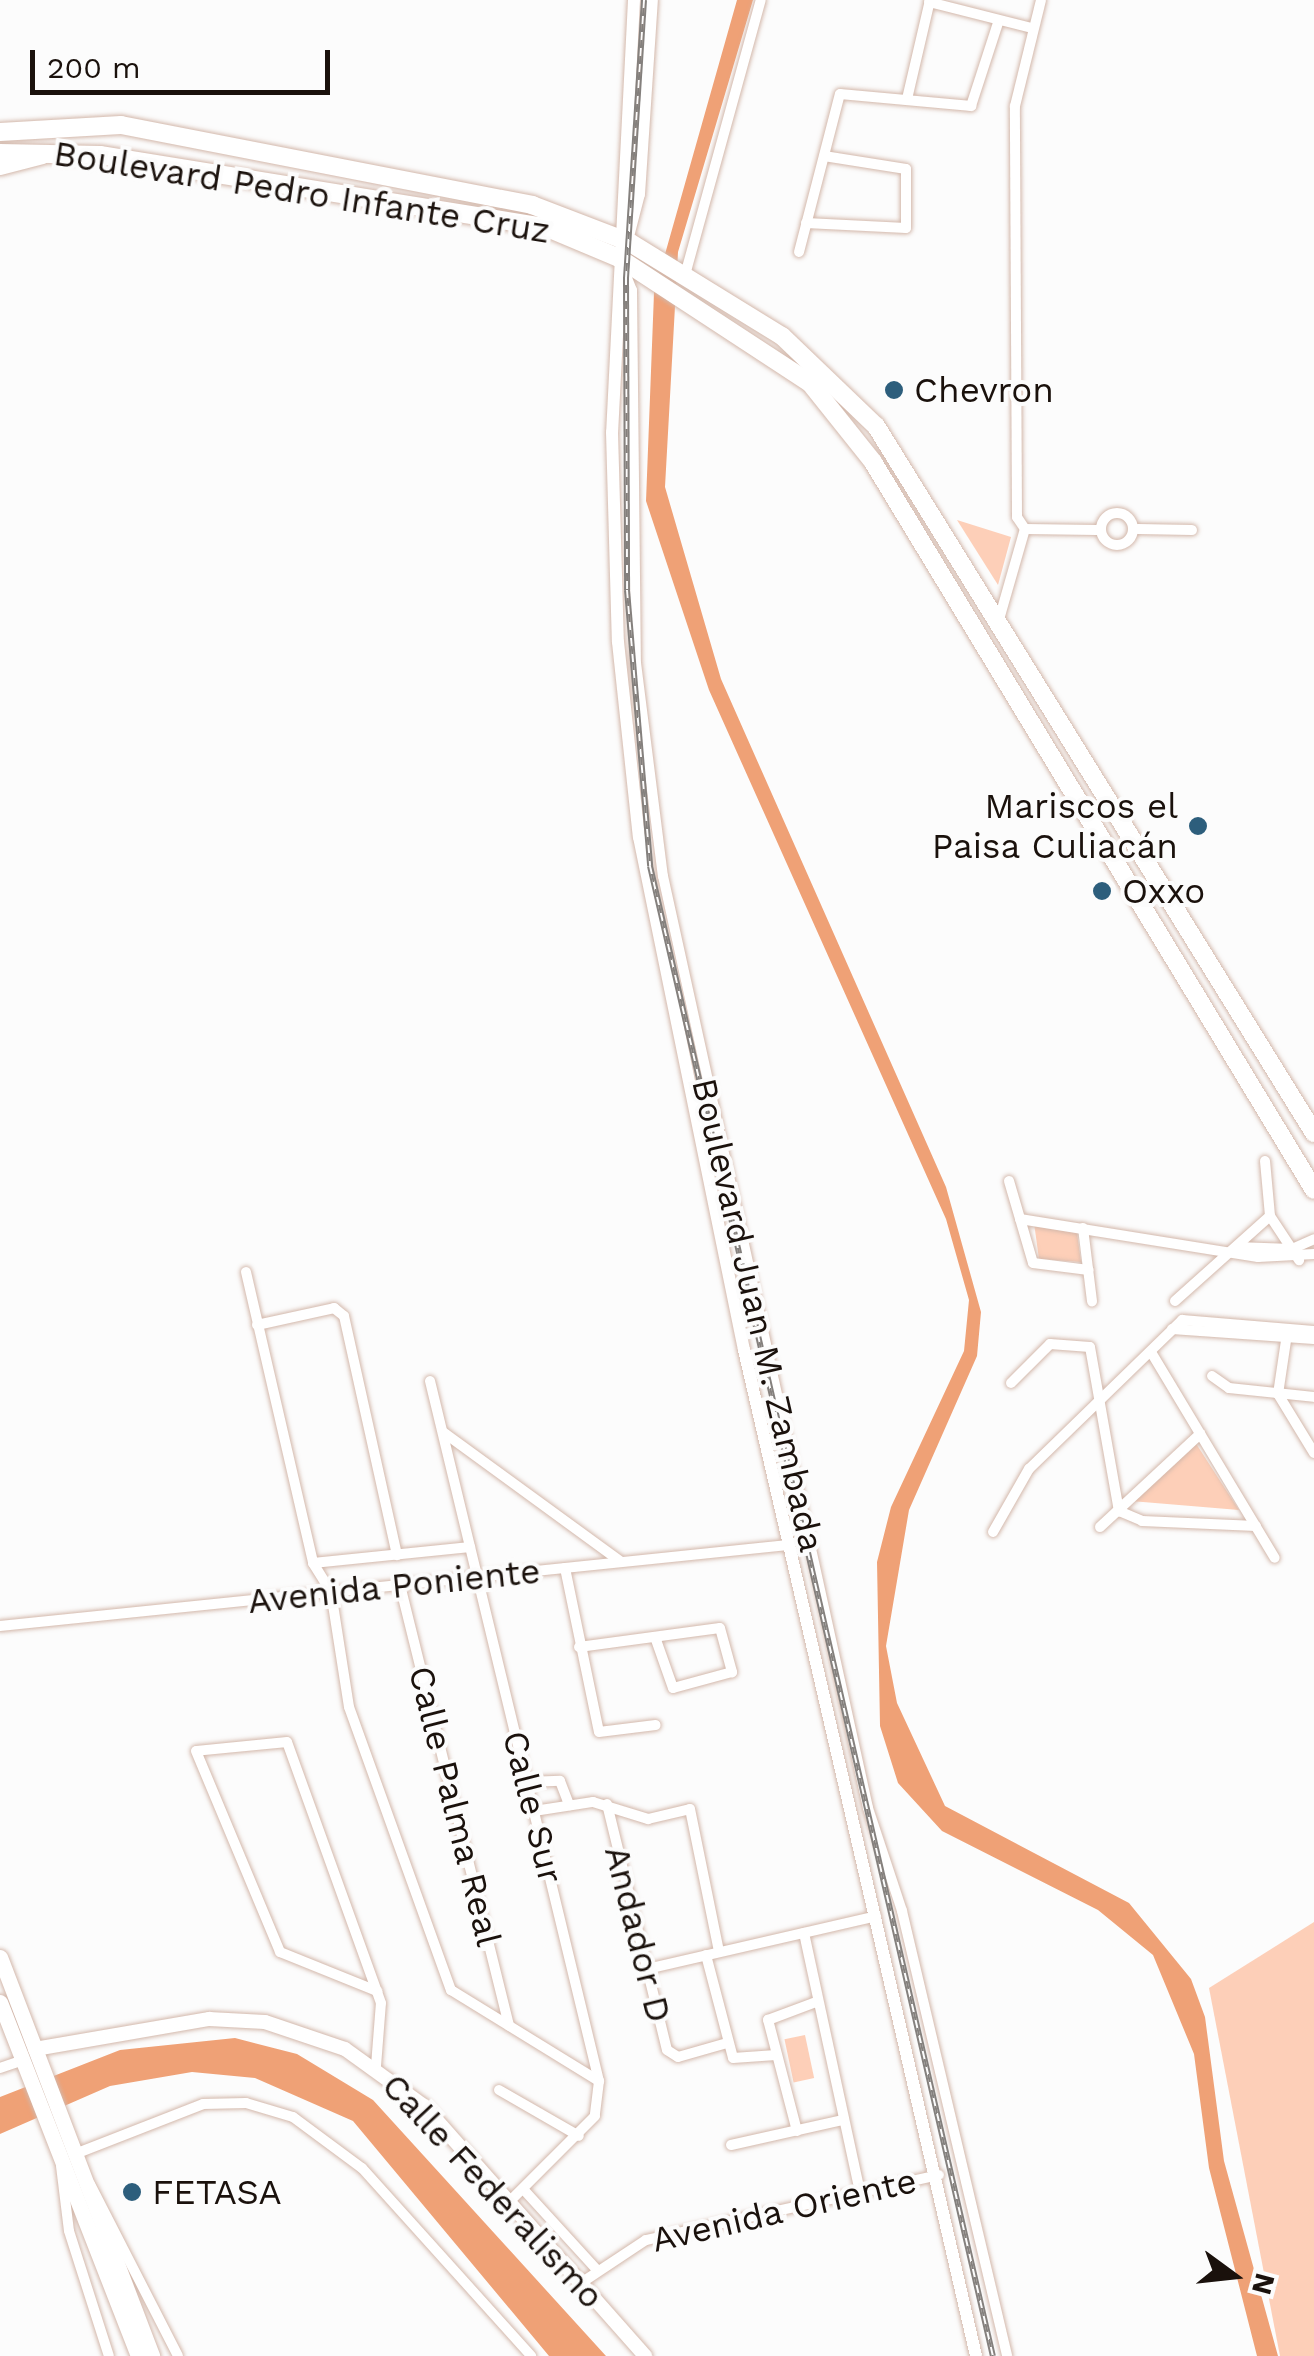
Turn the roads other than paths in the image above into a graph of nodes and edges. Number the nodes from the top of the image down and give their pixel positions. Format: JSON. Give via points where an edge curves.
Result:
{"nodes":[{"id":1,"x":634,"y":0,"type":"edge"},
{"id":2,"x":652,"y":0,"type":"edge"},
{"id":3,"x":761,"y":0,"type":"edge"},
{"id":4,"x":1041,"y":0,"type":"edge"},
{"id":5,"x":929,"y":1,"type":"edge"},
{"id":6,"x":999,"y":20,"type":"junction"},
{"id":7,"x":1032,"y":28,"type":"junction"},
{"id":8,"x":906,"y":99,"type":"junction"},
{"id":9,"x":0,"y":123,"type":"edge"},
{"id":10,"x":36,"y":124,"type":"junction"},
{"id":11,"x":0,"y":132,"type":"edge"},
{"id":12,"x":52,"y":152,"type":"junction"},
{"id":13,"x":0,"y":154,"type":"edge"},
{"id":14,"x":824,"y":156,"type":"junction"},
{"id":15,"x":0,"y":166,"type":"edge"},
{"id":16,"x":806,"y":223,"type":"junction"},
{"id":17,"x":622,"y":246,"type":"junction"},
{"id":18,"x":799,"y":252,"type":"dead end"},
{"id":19,"x":681,"y":280,"type":"junction"},
{"id":20,"x":1026,"y":529,"type":"junction"},
{"id":21,"x":1138,"y":529,"type":"junction"},
{"id":22,"x":1097,"y":530,"type":"junction"},
{"id":23,"x":1192,"y":530,"type":"dead end"},
{"id":24,"x":998,"y":624,"type":"junction"},
{"id":25,"x":1314,"y":1133,"type":"edge"},
{"id":26,"x":1264,"y":1162,"type":"dead end"},
{"id":27,"x":1009,"y":1182,"type":"dead end"},
{"id":28,"x":1314,"y":1190,"type":"edge"},
{"id":29,"x":1270,"y":1216,"type":"junction"},
{"id":30,"x":1020,"y":1220,"type":"junction"},
{"id":31,"x":1083,"y":1228,"type":"junction"},
{"id":32,"x":1314,"y":1239,"type":"edge"},
{"id":33,"x":1232,"y":1249,"type":"junction"},
{"id":34,"x":1292,"y":1249,"type":"junction"},
{"id":35,"x":1314,"y":1254,"type":"edge"},
{"id":36,"x":1299,"y":1260,"type":"junction"},
{"id":37,"x":1088,"y":1270,"type":"junction"},
{"id":38,"x":246,"y":1272,"type":"dead end"},
{"id":39,"x":1092,"y":1301,"type":"dead end"},
{"id":40,"x":1175,"y":1301,"type":"dead end"},
{"id":41,"x":257,"y":1325,"type":"junction"},
{"id":42,"x":1314,"y":1331,"type":"edge"},
{"id":43,"x":1288,"y":1332,"type":"junction"},
{"id":44,"x":1314,"y":1339,"type":"edge"},
{"id":45,"x":1150,"y":1352,"type":"junction"},
{"id":46,"x":1212,"y":1376,"type":"dead end"},
{"id":47,"x":430,"y":1381,"type":"dead end"},
{"id":48,"x":1011,"y":1383,"type":"dead end"},
{"id":49,"x":1278,"y":1394,"type":"junction"},
{"id":50,"x":1102,"y":1397,"type":"junction"},
{"id":51,"x":1314,"y":1397,"type":"edge"},
{"id":52,"x":442,"y":1431,"type":"junction"},
{"id":53,"x":1200,"y":1434,"type":"junction"},
{"id":54,"x":1314,"y":1452,"type":"edge"},
{"id":55,"x":1119,"y":1512,"type":"junction"},
{"id":56,"x":1256,"y":1526,"type":"junction"},
{"id":57,"x":1100,"y":1527,"type":"dead end"},
{"id":58,"x":993,"y":1532,"type":"dead end"},
{"id":59,"x":788,"y":1545,"type":"junction"},
{"id":60,"x":470,"y":1547,"type":"junction"},
{"id":61,"x":397,"y":1555,"type":"junction"},
{"id":62,"x":1275,"y":1558,"type":"dead end"},
{"id":63,"x":621,"y":1562,"type":"junction"},
{"id":64,"x":313,"y":1563,"type":"junction"},
{"id":65,"x":564,"y":1568,"type":"junction"},
{"id":66,"x":478,"y":1578,"type":"junction"},
{"id":67,"x":400,"y":1585,"type":"junction"},
{"id":68,"x":331,"y":1592,"type":"junction"},
{"id":69,"x":0,"y":1626,"type":"edge"},
{"id":70,"x":655,"y":1637,"type":"junction"},
{"id":71,"x":579,"y":1647,"type":"junction"},
{"id":72,"x":656,"y":1725,"type":"dead end"},
{"id":73,"x":527,"y":1782,"type":"junction"},
{"id":74,"x":607,"y":1804,"type":"junction"},
{"id":75,"x":569,"y":1805,"type":"junction"},
{"id":76,"x":534,"y":1811,"type":"junction"},
{"id":77,"x":876,"y":1916,"type":"junction"},
{"id":78,"x":804,"y":1933,"type":"junction"},
{"id":79,"x":719,"y":1952,"type":"junction"},
{"id":80,"x":706,"y":1956,"type":"junction"},
{"id":81,"x":0,"y":1957,"type":"edge"},
{"id":82,"x":647,"y":1969,"type":"junction"},
{"id":83,"x":376,"y":1991,"type":"junction"},
{"id":84,"x":0,"y":2002,"type":"edge"},
{"id":85,"x":816,"y":2002,"type":"junction"},
{"id":86,"x":509,"y":2026,"type":"junction"},
{"id":87,"x":727,"y":2043,"type":"junction"},
{"id":88,"x":29,"y":2054,"type":"junction"},
{"id":89,"x":776,"y":2055,"type":"junction"},
{"id":90,"x":376,"y":2066,"type":"junction"},
{"id":91,"x":0,"y":2068,"type":"edge"},
{"id":92,"x":600,"y":2081,"type":"junction"},
{"id":93,"x":498,"y":2090,"type":"dead end"},
{"id":94,"x":843,"y":2120,"type":"junction"},
{"id":95,"x":796,"y":2131,"type":"junction"},
{"id":96,"x":579,"y":2136,"type":"junction"},
{"id":97,"x":731,"y":2145,"type":"dead end"},
{"id":98,"x":68,"y":2157,"type":"junction"},
{"id":99,"x":940,"y":2175,"type":"junction"},
{"id":100,"x":83,"y":2177,"type":"junction"},
{"id":101,"x":524,"y":2190,"type":"junction"},
{"id":102,"x":860,"y":2191,"type":"junction"},
{"id":103,"x":510,"y":2201,"type":"junction"},
{"id":104,"x":597,"y":2270,"type":"junction"},
{"id":105,"x":581,"y":2283,"type":"junction"},
{"id":106,"x":108,"y":2356,"type":"edge"},
{"id":107,"x":138,"y":2356,"type":"edge"},
{"id":108,"x":152,"y":2356,"type":"edge"},
{"id":109,"x":178,"y":2356,"type":"edge"},
{"id":110,"x":531,"y":2356,"type":"edge"},
{"id":111,"x":645,"y":2356,"type":"edge"},
{"id":112,"x":976,"y":2356,"type":"edge"},
{"id":113,"x":1007,"y":2356,"type":"edge"}],
"edges":[{"from":1,"to":17,"type":"street","name":"Boulevard Juan M. Zambada"},
{"from":2,"to":17,"type":"street","name":"Boulevard Juan M. Zambada"},
{"from":3,"to":19,"type":"street"},
{"from":4,"to":7,"type":"street"},
{"from":5,"to":6,"type":"street"},
{"from":5,"to":8,"type":"street"},
{"from":6,"to":7,"type":"street"},
{"from":6,"to":8,"type":"street","via":[[976,104]]},
{"from":7,"to":20,"type":"street","via":[[1015,106],[1016,516]]},
{"from":8,"to":14,"type":"street","via":[[840,94]]},
{"from":9,"to":10,"type":"highway"},
{"from":10,"to":11,"type":"highway","name":"Boulevard Pedro Infante Cruz"},
{"from":10,"to":17,"type":"highway","name":"Boulevard Pedro Infante Cruz","via":[[196,137],[504,198]]},
{"from":12,"to":13,"type":"highway","name":"Boulevard Pedro Infante Cruz"},
{"from":12,"to":15,"type":"highway"},
{"from":12,"to":17,"type":"highway","name":"Boulevard Pedro Infante Cruz","via":[[516,220]]},
{"from":14,"to":16,"type":"street"},
{"from":14,"to":16,"type":"street","via":[[906,169],[906,228]]},
{"from":16,"to":18,"type":"street"},
{"from":17,"to":19,"type":"highway","name":"Boulevard Pedro Infante Cruz","via":[[648,254]]},
{"from":17,"to":19,"type":"highway","name":"Boulevard Pedro Infante Cruz","via":[[647,275]]},
{"from":17,"to":59,"type":"street","name":"Boulevard Juan M. Zambada","via":[[616,598],[639,837]]},
{"from":17,"to":113,"type":"street","name":"Boulevard Juan M. Zambada","via":[[632,290],[636,662],[662,876],[868,1808],[902,1911]]},
{"from":19,"to":24,"type":"highway","name":"Boulevard Pedro Infante Cruz","via":[[848,392]]},
{"from":19,"to":28,"type":"highway","name":"Boulevard Pedro Infante Cruz","via":[[845,420]]},
{"from":20,"to":22,"type":"street"},
{"from":20,"to":24,"type":"street"},
{"from":21,"to":22,"type":"street","via":[[1118,543]]},
{"from":21,"to":22,"type":"street","via":[[1115,515]]},
{"from":21,"to":23,"type":"street"},
{"from":24,"to":25,"type":"highway","name":"Boulevard Pedro Infante Cruz"},
{"from":26,"to":29,"type":"street"},
{"from":27,"to":30,"type":"street"},
{"from":29,"to":33,"type":"street"},
{"from":29,"to":34,"type":"street"},
{"from":30,"to":31,"type":"street"},
{"from":30,"to":37,"type":"street","via":[[1035,1265]]},
{"from":31,"to":33,"type":"street"},
{"from":31,"to":37,"type":"street"},
{"from":32,"to":34,"type":"street"},
{"from":33,"to":34,"type":"street"},
{"from":33,"to":36,"type":"street"},
{"from":33,"to":40,"type":"street"},
{"from":34,"to":36,"type":"street"},
{"from":35,"to":36,"type":"street"},
{"from":37,"to":39,"type":"street"},
{"from":38,"to":41,"type":"street"},
{"from":41,"to":61,"type":"street","via":[[334,1308],[344,1316]]},
{"from":41,"to":64,"type":"street"},
{"from":42,"to":43,"type":"street"},
{"from":43,"to":44,"type":"street"},
{"from":43,"to":45,"type":"street","via":[[1172,1329]]},
{"from":43,"to":49,"type":"street"},
{"from":45,"to":50,"type":"street"},
{"from":45,"to":53,"type":"street"},
{"from":46,"to":49,"type":"street"},
{"from":47,"to":52,"type":"street","name":"Calle Sur"},
{"from":48,"to":50,"type":"street","via":[[1050,1344],[1086,1346]]},
{"from":49,"to":51,"type":"street"},
{"from":49,"to":54,"type":"street"},
{"from":50,"to":55,"type":"street"},
{"from":50,"to":58,"type":"street","via":[[1018,1481]]},
{"from":52,"to":60,"type":"street","name":"Calle Sur"},
{"from":52,"to":63,"type":"street"},
{"from":53,"to":55,"type":"street"},
{"from":53,"to":56,"type":"street"},
{"from":55,"to":56,"type":"street","via":[[1142,1521]]},
{"from":55,"to":57,"type":"street"},
{"from":56,"to":62,"type":"street"},
{"from":59,"to":63,"type":"street","name":"Avenida Poniente"},
{"from":59,"to":77,"type":"street","name":"Boulevard Juan M. Zambada"},
{"from":60,"to":61,"type":"street"},
{"from":60,"to":66,"type":"street","name":"Calle Sur"},
{"from":61,"to":64,"type":"street"},
{"from":63,"to":65,"type":"street","name":"Avenida Poniente"},
{"from":64,"to":68,"type":"street"},
{"from":65,"to":66,"type":"street","name":"Avenida Poniente"},
{"from":65,"to":71,"type":"street"},
{"from":66,"to":67,"type":"street","name":"Avenida Poniente"},
{"from":66,"to":73,"type":"street","name":"Calle Sur"},
{"from":67,"to":68,"type":"street","name":"Avenida Poniente"},
{"from":67,"to":86,"type":"street","name":"Calle Palma Real"},
{"from":68,"to":69,"type":"street","name":"Avenida Poniente"},
{"from":68,"to":86,"type":"street","via":[[350,1707],[452,1990]]},
{"from":70,"to":70,"type":"street","via":[[673,1688],[732,1672],[718,1628]]},
{"from":70,"to":71,"type":"street"},
{"from":71,"to":72,"type":"street","via":[[607,1737]]},
{"from":73,"to":75,"type":"street","via":[[557,1779]]},
{"from":73,"to":76,"type":"street","name":"Calle Sur"},
{"from":74,"to":75,"type":"street"},
{"from":74,"to":79,"type":"street","via":[[648,1818],[690,1809]]},
{"from":74,"to":82,"type":"street","name":"Andador D"},
{"from":75,"to":76,"type":"street"},
{"from":76,"to":92,"type":"street","name":"Calle Sur"},
{"from":77,"to":78,"type":"street"},
{"from":77,"to":99,"type":"street","name":"Boulevard Juan M. Zambada"},
{"from":78,"to":79,"type":"street"},
{"from":78,"to":85,"type":"street"},
{"from":79,"to":80,"type":"street"},
{"from":80,"to":82,"type":"street"},
{"from":80,"to":87,"type":"street"},
{"from":81,"to":88,"type":"main road"},
{"from":82,"to":87,"type":"street","name":"Andador D","via":[[667,2050],[678,2057]]},
{"from":83,"to":83,"type":"street","via":[[280,1952],[195,1754],[286,1739]]},
{"from":83,"to":90,"type":"street"},
{"from":84,"to":88,"type":"main road"},
{"from":85,"to":89,"type":"street","via":[[770,2015]]},
{"from":85,"to":94,"type":"street"},
{"from":86,"to":92,"type":"street"},
{"from":87,"to":89,"type":"street","via":[[744,2064]]},
{"from":88,"to":90,"type":"main road","name":"Calle Federalismo","via":[[171,2022],[238,2019],[320,2038]]},
{"from":88,"to":91,"type":"street"},
{"from":88,"to":98,"type":"main road"},
{"from":89,"to":95,"type":"street"},
{"from":90,"to":103,"type":"main road","name":"Calle Federalismo"},
{"from":92,"to":96,"type":"street","via":[[595,2116]]},
{"from":93,"to":96,"type":"street"},
{"from":94,"to":95,"type":"street"},
{"from":94,"to":102,"type":"street"},
{"from":95,"to":97,"type":"street"},
{"from":96,"to":101,"type":"street"},
{"from":98,"to":100,"type":"main road"},
{"from":98,"to":106,"type":"street","via":[[69,2231]]},
{"from":98,"to":107,"type":"main road"},
{"from":98,"to":110,"type":"street","via":[[203,2104],[246,2103],[293,2117],[373,2178]]},
{"from":99,"to":102,"type":"street","name":"Avenida Oriente"},
{"from":99,"to":112,"type":"street","name":"Boulevard Juan M. Zambada"},
{"from":100,"to":108,"type":"main road"},
{"from":100,"to":109,"type":"street","via":[[108,2208]]},
{"from":101,"to":103,"type":"street"},
{"from":101,"to":104,"type":"street"},
{"from":102,"to":104,"type":"street","name":"Avenida Oriente","via":[[646,2240]]},
{"from":103,"to":105,"type":"main road","name":"Calle Federalismo"},
{"from":104,"to":105,"type":"street","name":"Avenida Oriente"},
{"from":105,"to":111,"type":"main road","name":"Calle Federalismo"}]}
